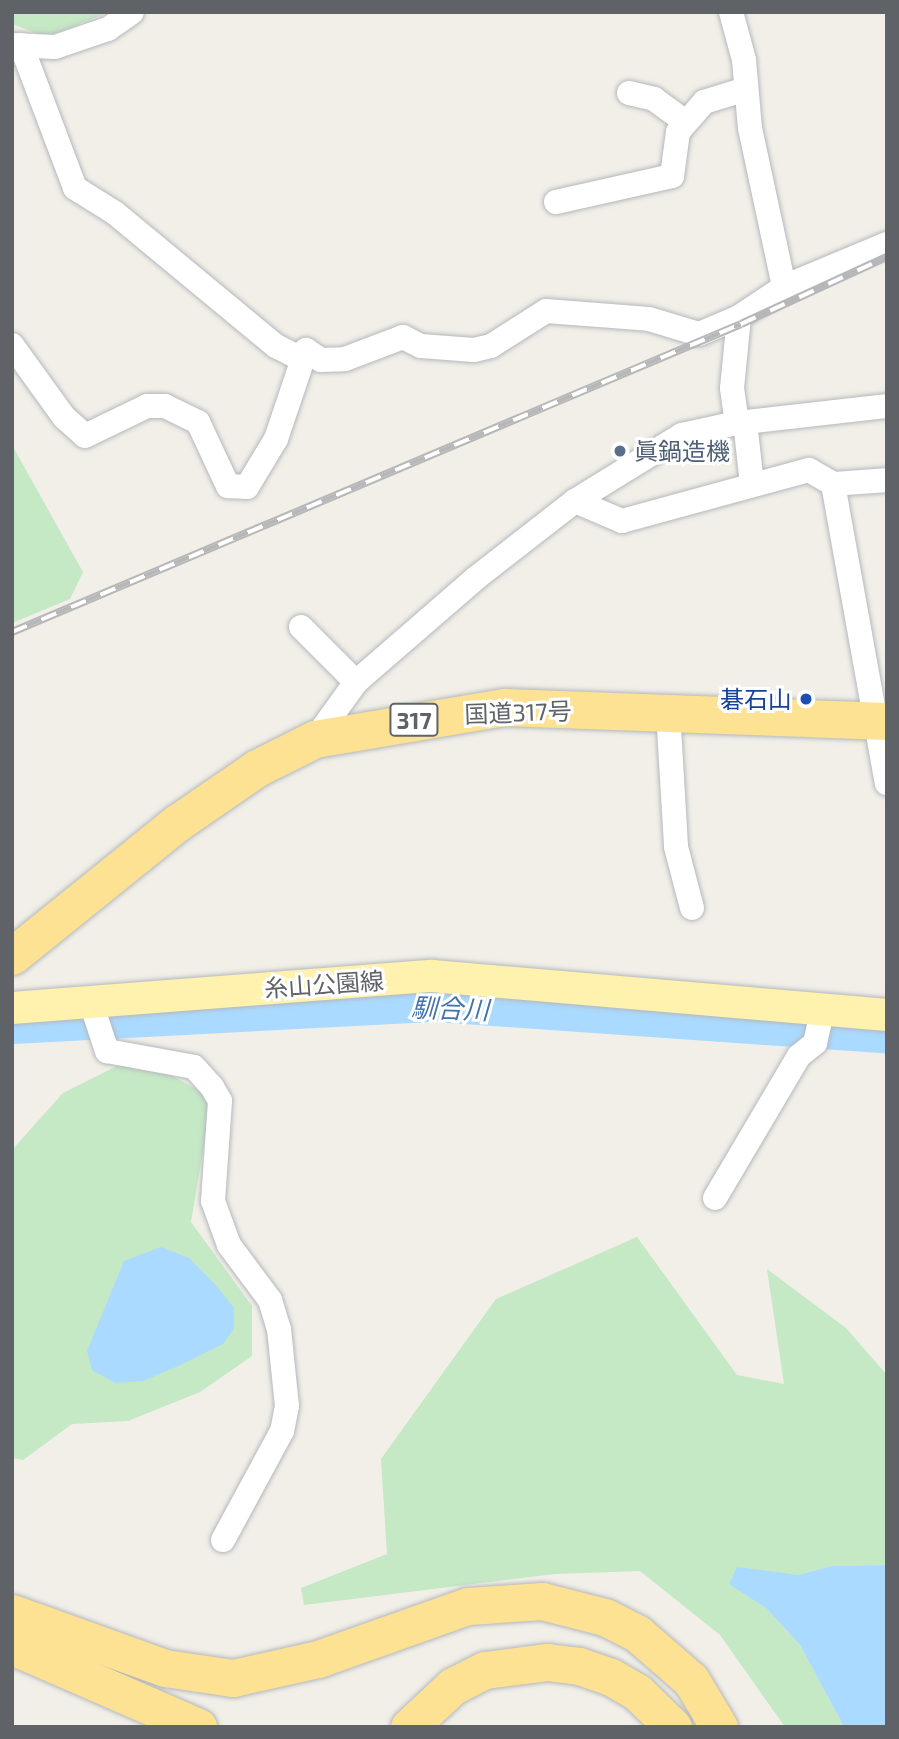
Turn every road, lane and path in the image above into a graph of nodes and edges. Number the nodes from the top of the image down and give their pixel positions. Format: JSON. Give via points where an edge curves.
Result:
{"nodes":[{"id":1,"x":132,"y":12,"type":"edge"},
{"id":2,"x":731,"y":12,"type":"edge"},
{"id":3,"x":17,"y":45,"type":"edge"},
{"id":4,"x":746,"y":89,"type":"junction"},
{"id":5,"x":629,"y":93,"type":"dead end"},
{"id":6,"x":687,"y":122,"type":"junction"},
{"id":7,"x":556,"y":202,"type":"dead end"},
{"id":8,"x":887,"y":244,"type":"edge"},
{"id":9,"x":784,"y":287,"type":"junction"},
{"id":10,"x":739,"y":317,"type":"junction"},
{"id":11,"x":12,"y":345,"type":"edge"},
{"id":12,"x":301,"y":359,"type":"junction"},
{"id":13,"x":887,"y":406,"type":"edge"},
{"id":14,"x":741,"y":423,"type":"junction"},
{"id":15,"x":887,"y":480,"type":"edge"},
{"id":16,"x":751,"y":484,"type":"junction"},
{"id":17,"x":833,"y":485,"type":"junction"},
{"id":18,"x":575,"y":501,"type":"junction"},
{"id":19,"x":301,"y":627,"type":"dead end"},
{"id":20,"x":356,"y":682,"type":"junction"},
{"id":21,"x":668,"y":711,"type":"junction"},
{"id":22,"x":882,"y":722,"type":"edge"},
{"id":23,"x":315,"y":739,"type":"junction"},
{"id":24,"x":884,"y":758,"type":"edge"},
{"id":25,"x":887,"y":783,"type":"edge"},
{"id":26,"x":692,"y":908,"type":"dead end"},
{"id":27,"x":12,"y":956,"type":"edge"},
{"id":28,"x":91,"y":1003,"type":"junction"},
{"id":29,"x":12,"y":1008,"type":"edge"},
{"id":30,"x":823,"y":1008,"type":"junction"},
{"id":31,"x":887,"y":1015,"type":"edge"},
{"id":32,"x":715,"y":1198,"type":"dead end"},
{"id":33,"x":223,"y":1540,"type":"dead end"},
{"id":34,"x":12,"y":1613,"type":"edge"},
{"id":35,"x":12,"y":1646,"type":"edge"},
{"id":36,"x":198,"y":1727,"type":"edge"},
{"id":37,"x":409,"y":1727,"type":"edge"},
{"id":38,"x":435,"y":1727,"type":"edge"},
{"id":39,"x":649,"y":1727,"type":"edge"},
{"id":40,"x":673,"y":1727,"type":"edge"},
{"id":41,"x":719,"y":1727,"type":"edge"}],
"edges":[{"from":1,"to":3,"type":"street","via":[[108,29],[55,47]]},
{"from":2,"to":4,"type":"street"},
{"from":3,"to":12,"type":"street","via":[[75,188],[115,213],[276,346]]},
{"from":4,"to":6,"type":"street","via":[[704,102]]},
{"from":4,"to":9,"type":"street"},
{"from":5,"to":6,"type":"street","via":[[654,99]]},
{"from":6,"to":7,"type":"street","via":[[678,132],[672,176]]},
{"from":8,"to":9,"type":"street"},
{"from":9,"to":10,"type":"street"},
{"from":10,"to":12,"type":"street","via":[[699,334],[649,319],[546,311],[491,346],[474,350],[421,346],[403,337],[345,359],[321,360],[306,350]]},
{"from":10,"to":14,"type":"street","via":[[732,388]]},
{"from":11,"to":12,"type":"street","via":[[64,417],[85,436],[148,406],[165,407],[198,422],[228,485],[247,487],[276,439]]},
{"from":13,"to":14,"type":"street"},
{"from":14,"to":16,"type":"street"},
{"from":14,"to":18,"type":"street","via":[[682,435]]},
{"from":15,"to":17,"type":"street"},
{"from":16,"to":17,"type":"street","via":[[808,470]]},
{"from":16,"to":18,"type":"street","via":[[622,521]]},
{"from":17,"to":22,"type":"street"},
{"from":18,"to":20,"type":"street"},
{"from":19,"to":20,"type":"street"},
{"from":20,"to":23,"type":"street"},
{"from":21,"to":22,"type":"highway","name":"国道317号","number":"317"},
{"from":21,"to":23,"type":"highway","name":"国道317号","number":"317","via":[[505,707]]},
{"from":21,"to":26,"type":"street","via":[[676,847]]},
{"from":22,"to":24,"type":"street"},
{"from":23,"to":27,"type":"highway","name":"国道317号","number":"317","via":[[257,768],[177,823]]},
{"from":24,"to":25,"type":"street"},
{"from":28,"to":29,"type":"main road","name":"糸山公園線"},
{"from":28,"to":30,"type":"main road","name":"糸山公園線","via":[[432,976]]},
{"from":28,"to":33,"type":"street","via":[[107,1051],[194,1067],[212,1087],[220,1101],[213,1201],[229,1245],[270,1300],[278,1329],[287,1406],[282,1431]]},
{"from":30,"to":31,"type":"main road","name":"糸山公園線"},
{"from":30,"to":32,"type":"street","via":[[815,1044],[799,1056]]},
{"from":34,"to":41,"type":"highway","via":[[131,1658],[196,1675],[233,1678],[318,1659],[468,1606],[542,1601],[575,1608],[638,1634],[691,1680]]},
{"from":35,"to":36,"type":"highway"},
{"from":37,"to":40,"type":"highway","via":[[453,1686],[485,1670],[547,1662],[611,1677],[638,1692]]},
{"from":38,"to":39,"type":"highway","via":[[490,1692],[552,1682],[613,1701]]}]}
